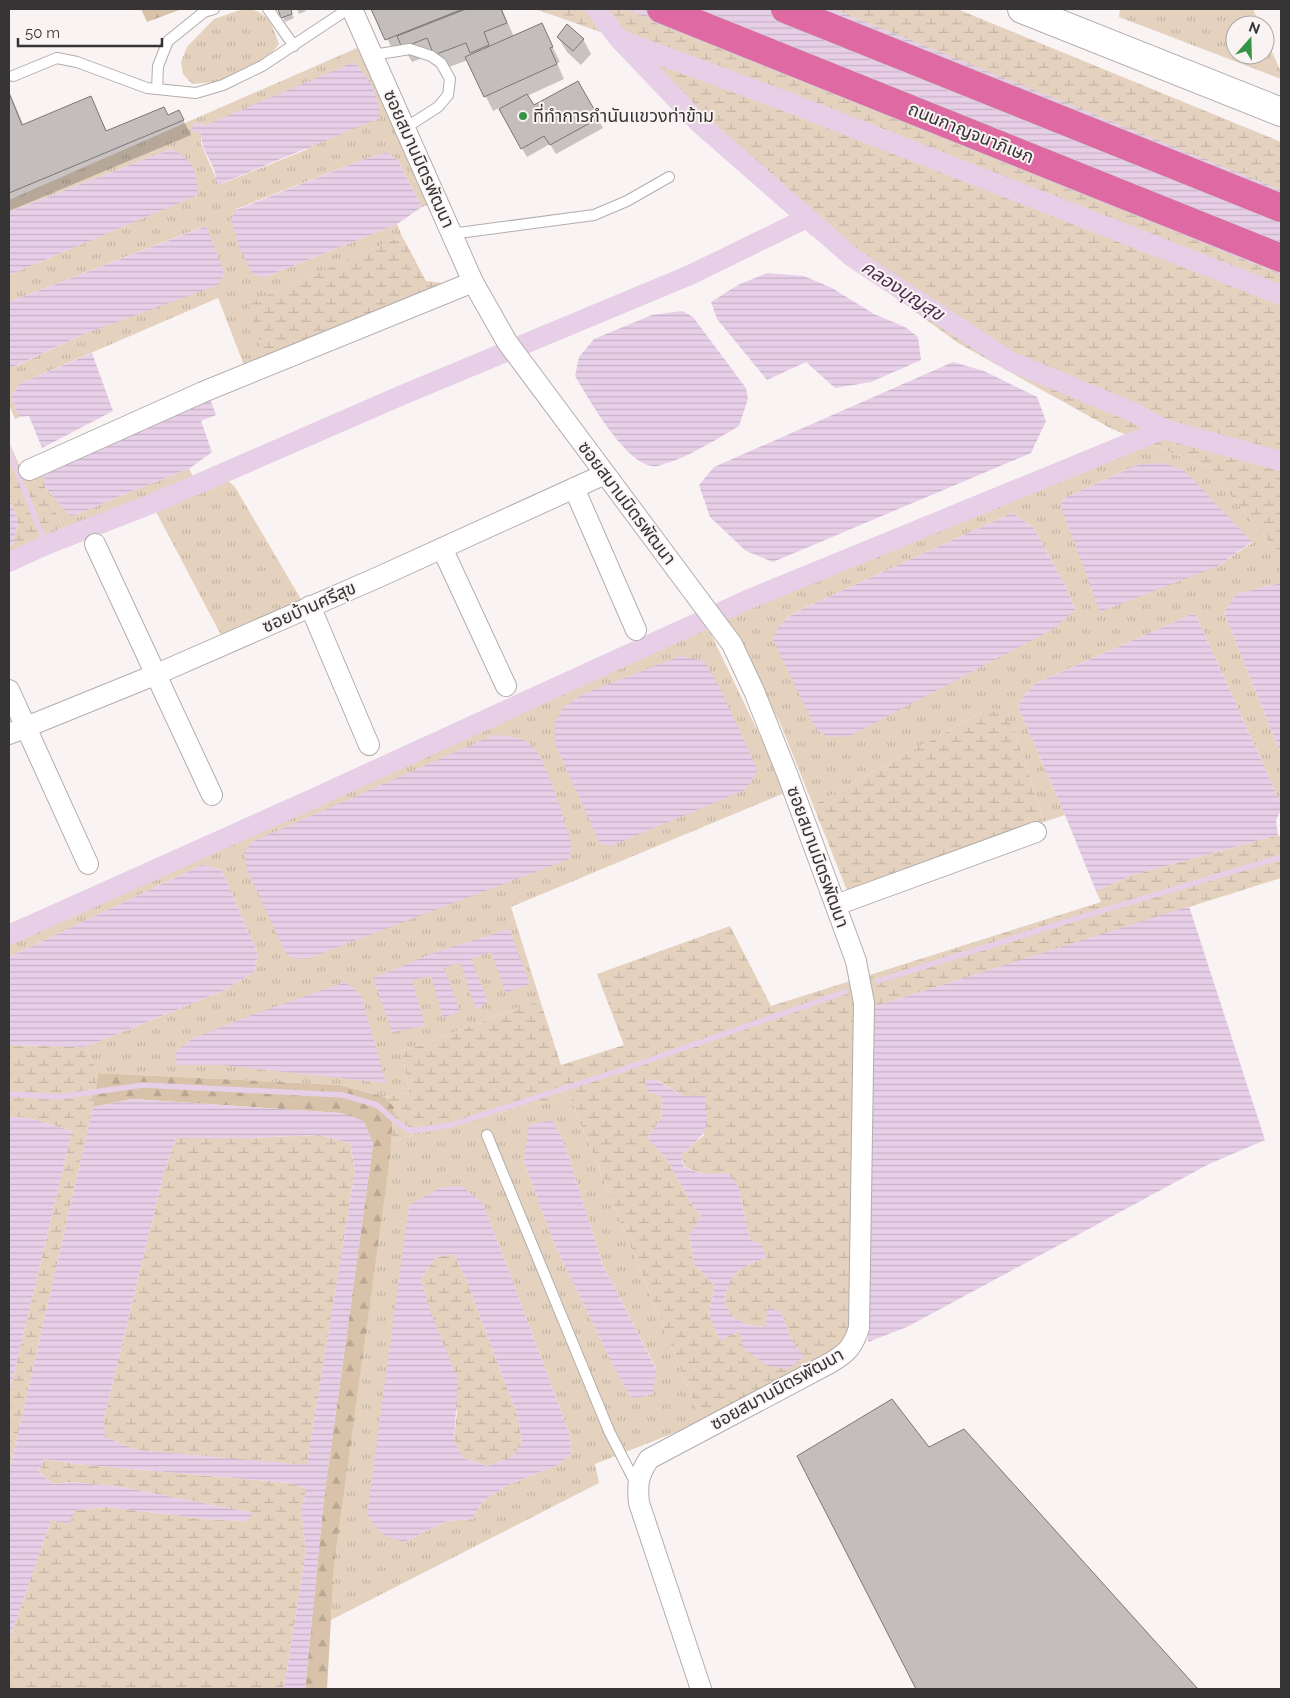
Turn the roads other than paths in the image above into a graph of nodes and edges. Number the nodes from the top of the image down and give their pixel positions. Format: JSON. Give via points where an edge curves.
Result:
{"nodes":[{"id":1,"x":214,"y":9,"type":"edge"},
{"id":2,"x":268,"y":9,"type":"edge"},
{"id":3,"x":348,"y":9,"type":"edge"},
{"id":4,"x":352,"y":9,"type":"edge"},
{"id":5,"x":661,"y":9,"type":"edge"},
{"id":6,"x":785,"y":9,"type":"edge"},
{"id":7,"x":1022,"y":9,"type":"edge"},
{"id":8,"x":294,"y":46,"type":"junction"},
{"id":9,"x":373,"y":55,"type":"junction"},
{"id":10,"x":13,"y":76,"type":"dead end"},
{"id":11,"x":157,"y":89,"type":"junction"},
{"id":12,"x":1281,"y":112,"type":"edge"},
{"id":13,"x":405,"y":128,"type":"junction"},
{"id":14,"x":669,"y":177,"type":"dead end"},
{"id":15,"x":1281,"y":208,"type":"edge"},
{"id":16,"x":452,"y":234,"type":"junction"},
{"id":17,"x":1281,"y":258,"type":"edge"},
{"id":18,"x":473,"y":282,"type":"junction"},
{"id":19,"x":29,"y":470,"type":"dead end"},
{"id":20,"x":605,"y":474,"type":"junction"},
{"id":21,"x":574,"y":488,"type":"junction"},
{"id":22,"x":95,"y":544,"type":"dead end"},
{"id":23,"x":442,"y":548,"type":"junction"},
{"id":24,"x":310,"y":606,"type":"junction"},
{"id":25,"x":636,"y":630,"type":"dead end"},
{"id":26,"x":157,"y":674,"type":"junction"},
{"id":27,"x":506,"y":686,"type":"dead end"},
{"id":28,"x":9,"y":690,"type":"edge"},
{"id":29,"x":17,"y":730,"type":"edge"},
{"id":30,"x":369,"y":745,"type":"dead end"},
{"id":31,"x":212,"y":796,"type":"dead end"},
{"id":32,"x":1036,"y":832,"type":"dead end"},
{"id":33,"x":88,"y":864,"type":"dead end"},
{"id":34,"x":836,"y":905,"type":"junction"},
{"id":35,"x":487,"y":1135,"type":"dead end"},
{"id":36,"x":638,"y":1487,"type":"junction"},
{"id":37,"x":700,"y":1689,"type":"edge"}],
"edges":[{"from":1,"to":11,"type":"lane","via":[[204,12],[168,41],[158,66]]},
{"from":2,"to":8,"type":"lane"},
{"from":3,"to":8,"type":"lane"},
{"from":4,"to":9,"type":"street","name":"ซอยสมานมิตรพัฒนา"},
{"from":5,"to":17,"type":"highway","name":"ถนนกาญจนาภิเษก"},
{"from":6,"to":15,"type":"highway"},
{"from":7,"to":12,"type":"main road"},
{"from":8,"to":11,"type":"lane","via":[[223,85],[196,93]]},
{"from":9,"to":13,"type":"street","name":"ซอยสมานมิตรพัฒนา"},
{"from":9,"to":13,"type":"lane","via":[[410,50],[431,56],[441,63],[450,79],[448,96],[438,107]]},
{"from":10,"to":11,"type":"lane","via":[[57,58]]},
{"from":13,"to":16,"type":"street","name":"ซอยสมานมิตรพัฒนา"},
{"from":14,"to":16,"type":"lane","via":[[627,201],[594,214]]},
{"from":16,"to":18,"type":"street","name":"ซอยสมานมิตรพัฒนา"},
{"from":18,"to":19,"type":"street","via":[[203,392]]},
{"from":18,"to":20,"type":"street","name":"ซอยสมานมิตรพัฒนา","via":[[511,349]]},
{"from":20,"to":21,"type":"street","name":"ซอยบ้านศรีสุข"},
{"from":20,"to":34,"type":"street","name":"ซอยสมานมิตรพัฒนา","via":[[732,644],[785,767]]},
{"from":21,"to":23,"type":"street","name":"ซอยบ้านศรีสุข"},
{"from":21,"to":25,"type":"street"},
{"from":22,"to":26,"type":"street"},
{"from":23,"to":24,"type":"street","name":"ซอยบ้านศรีสุข"},
{"from":23,"to":27,"type":"street"},
{"from":24,"to":26,"type":"street","name":"ซอยบ้านศรีสุข"},
{"from":24,"to":30,"type":"street"},
{"from":26,"to":29,"type":"street","name":"ซอยบ้านศรีสุข"},
{"from":26,"to":31,"type":"street"},
{"from":28,"to":29,"type":"street"},
{"from":29,"to":33,"type":"street"},
{"from":32,"to":34,"type":"street"},
{"from":34,"to":36,"type":"street","name":"ซอยสมานมิตรพัฒนา","via":[[856,961],[864,1003],[859,1328],[855,1342],[830,1363],[648,1460],[640,1472]]},
{"from":35,"to":36,"type":"lane","via":[[609,1431]]},
{"from":36,"to":37,"type":"street","name":"ซอยสมานมิตรพัฒนา","via":[[639,1503]]}]}
